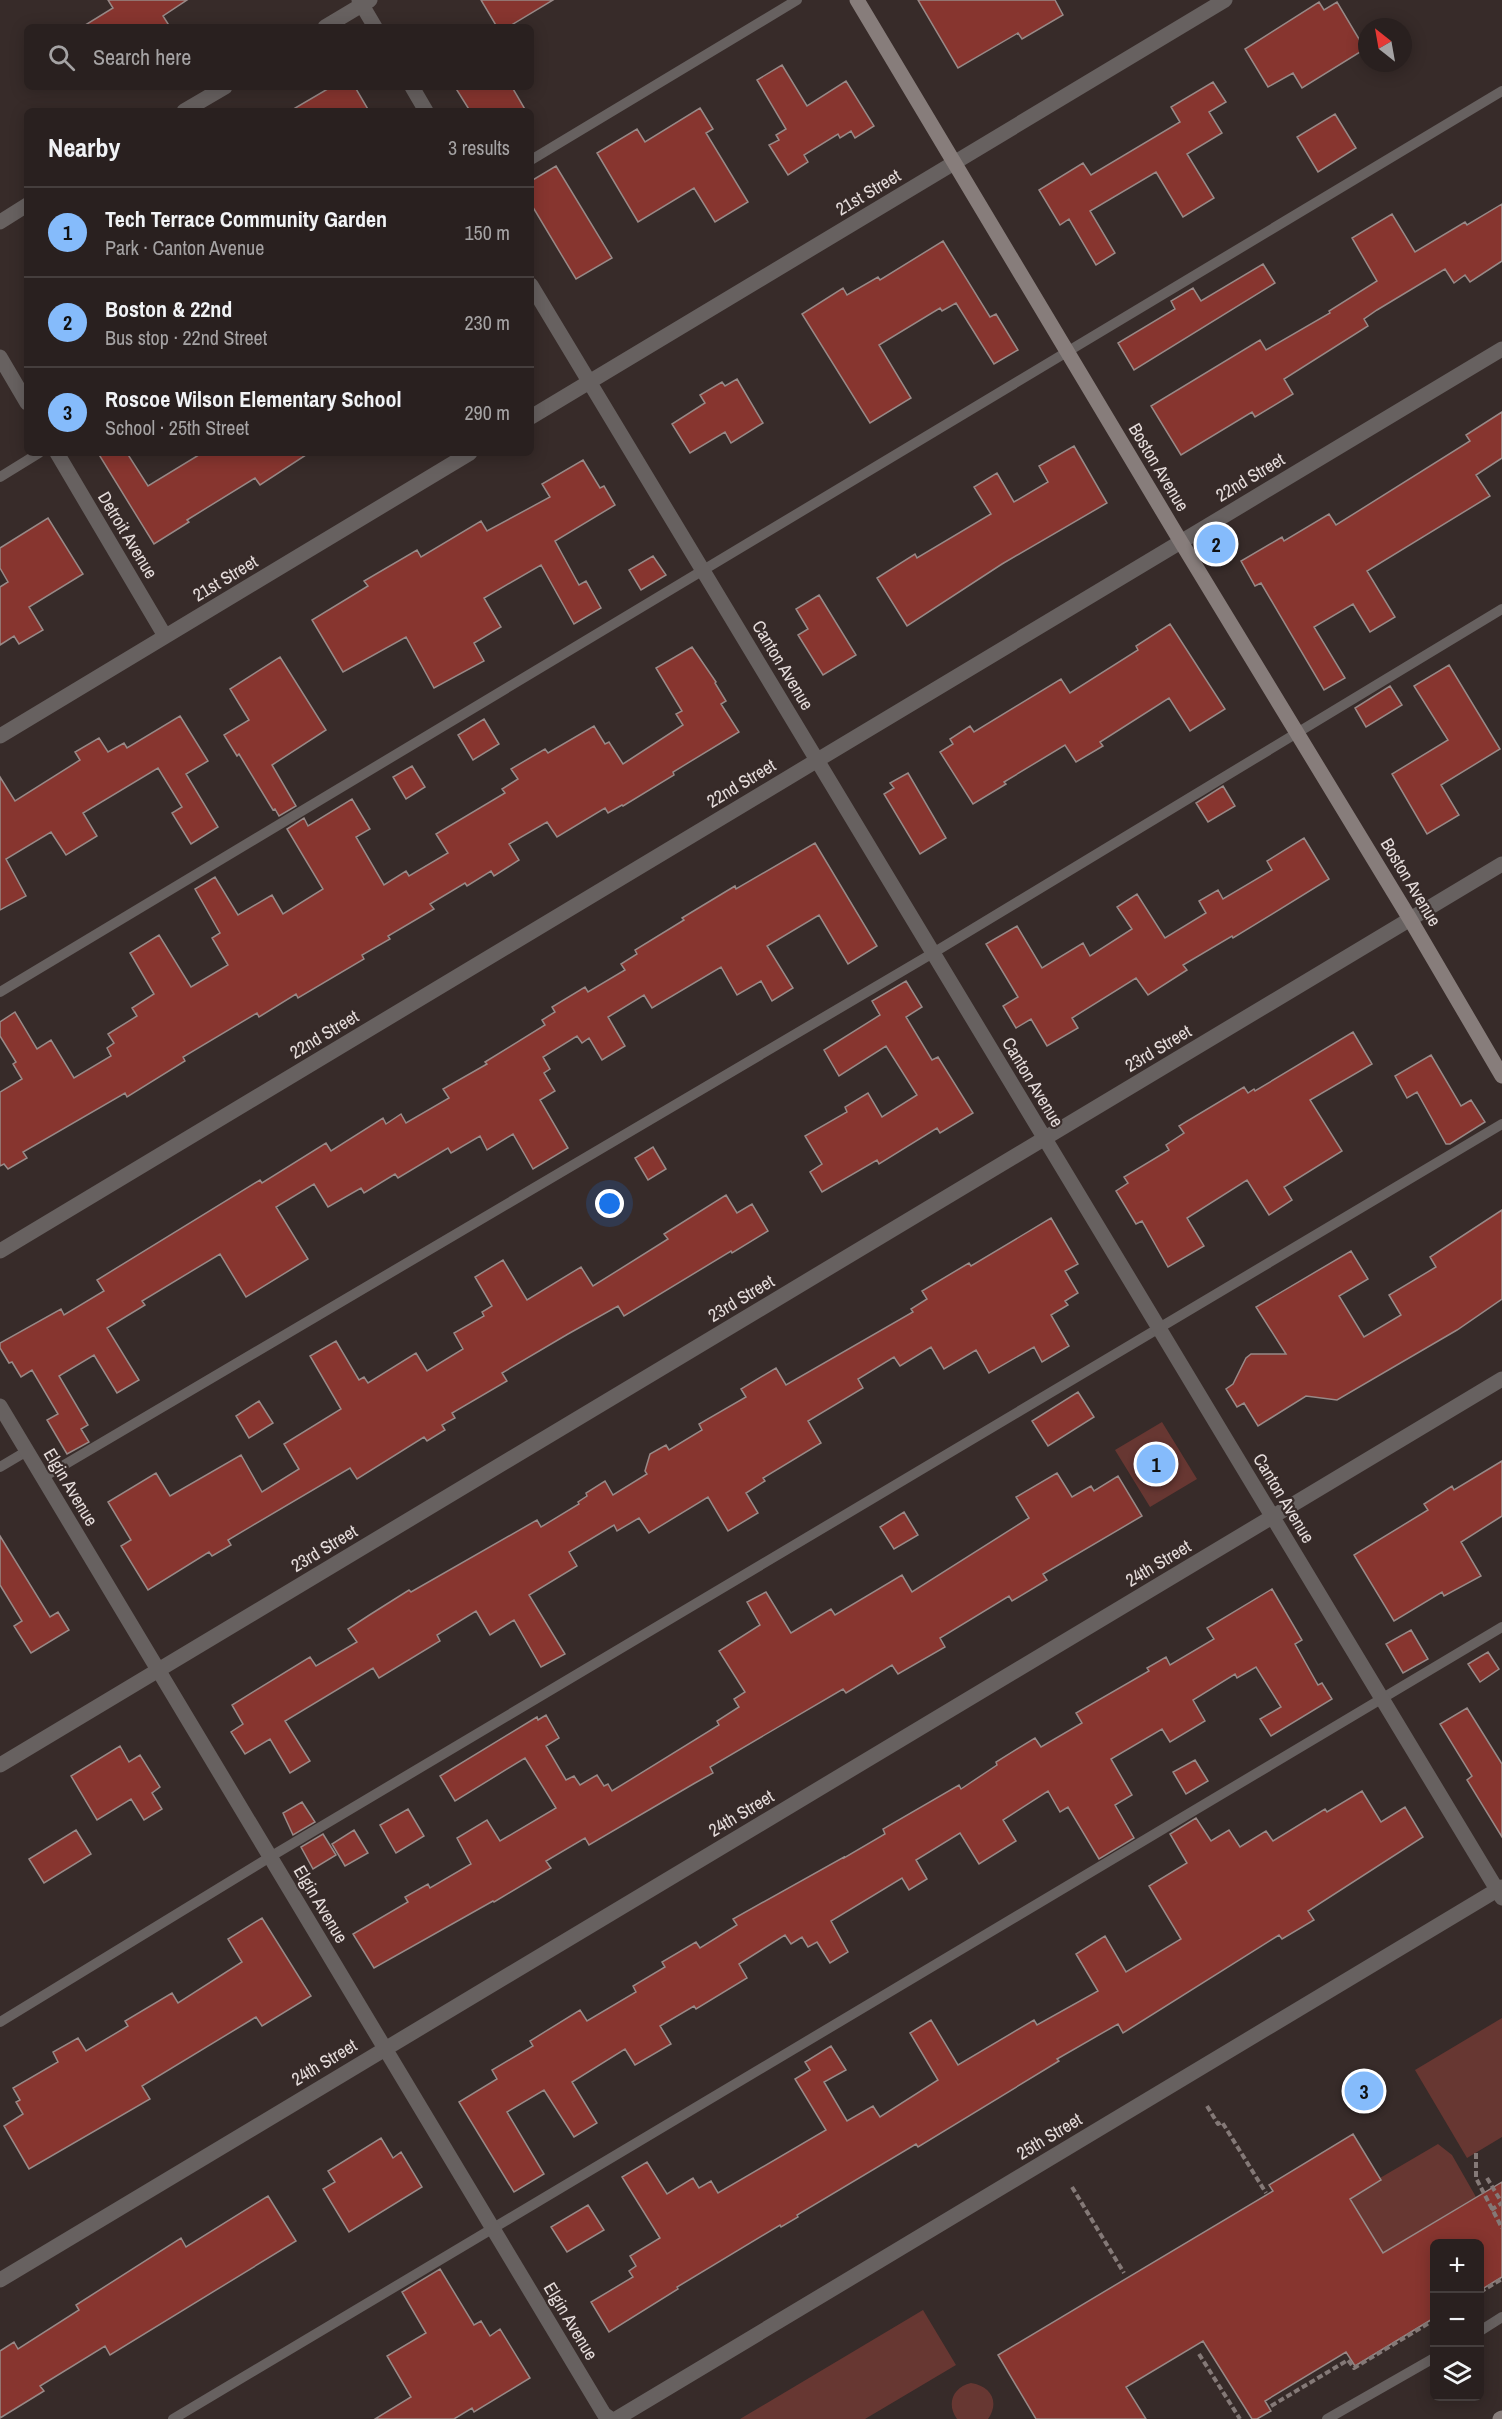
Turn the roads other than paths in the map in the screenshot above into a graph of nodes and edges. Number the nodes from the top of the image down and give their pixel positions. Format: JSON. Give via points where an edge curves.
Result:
{"nodes":[{"id":1,"x":797,"y":0,"type":"edge"},
{"id":2,"x":857,"y":0,"type":"edge"},
{"id":3,"x":1225,"y":0,"type":"edge"},
{"id":4,"x":364,"y":2,"type":"edge"},
{"id":5,"x":330,"y":24,"type":"edge"},
{"id":6,"x":374,"y":24,"type":"edge"},
{"id":7,"x":220,"y":90,"type":"edge"},
{"id":8,"x":414,"y":90,"type":"edge"},
{"id":9,"x":1502,"y":91,"type":"edge"},
{"id":10,"x":189,"y":108,"type":"edge"},
{"id":11,"x":424,"y":108,"type":"edge"},
{"id":12,"x":534,"y":158,"type":"edge"},
{"id":13,"x":955,"y":162,"type":"junction"},
{"id":14,"x":24,"y":208,"type":"edge"},
{"id":15,"x":0,"y":222,"type":"edge"},
{"id":16,"x":534,"y":290,"type":"edge"},
{"id":17,"x":1502,"y":349,"type":"edge"},
{"id":18,"x":1068,"y":352,"type":"junction"},
{"id":19,"x":0,"y":357,"type":"edge"},
{"id":20,"x":589,"y":382,"type":"junction"},
{"id":21,"x":24,"y":398,"type":"edge"},
{"id":22,"x":534,"y":415,"type":"edge"},
{"id":23,"x":34,"y":456,"type":"edge"},
{"id":24,"x":59,"y":456,"type":"edge"},
{"id":25,"x":465,"y":456,"type":"edge"},
{"id":26,"x":0,"y":477,"type":"edge"},
{"id":27,"x":1181,"y":542,"type":"junction"},
{"id":28,"x":704,"y":571,"type":"junction"},
{"id":29,"x":1502,"y":609,"type":"edge"},
{"id":30,"x":165,"y":636,"type":"junction"},
{"id":31,"x":1297,"y":732,"type":"junction"},
{"id":32,"x":0,"y":736,"type":"edge"},
{"id":33,"x":817,"y":760,"type":"junction"},
{"id":34,"x":1502,"y":864,"type":"edge"},
{"id":35,"x":1410,"y":919,"type":"junction"},
{"id":36,"x":933,"y":953,"type":"junction"},
{"id":37,"x":0,"y":992,"type":"edge"},
{"id":38,"x":1502,"y":1076,"type":"edge"},
{"id":39,"x":1502,"y":1124,"type":"edge"},
{"id":40,"x":1044,"y":1138,"type":"junction"},
{"id":41,"x":0,"y":1251,"type":"edge"},
{"id":42,"x":1159,"y":1329,"type":"junction"},
{"id":43,"x":1502,"y":1379,"type":"edge"},
{"id":44,"x":0,"y":1406,"type":"edge"},
{"id":45,"x":27,"y":1451,"type":"junction"},
{"id":46,"x":0,"y":1467,"type":"edge"},
{"id":47,"x":42,"y":1478,"type":"junction"},
{"id":48,"x":1272,"y":1517,"type":"junction"},
{"id":49,"x":1502,"y":1627,"type":"edge"},
{"id":50,"x":159,"y":1670,"type":"junction"},
{"id":51,"x":1382,"y":1699,"type":"junction"},
{"id":52,"x":0,"y":1765,"type":"edge"},
{"id":53,"x":270,"y":1857,"type":"junction"},
{"id":54,"x":1500,"y":1892,"type":"edge"},
{"id":55,"x":0,"y":2022,"type":"edge"},
{"id":56,"x":384,"y":2049,"type":"junction"},
{"id":57,"x":492,"y":2228,"type":"junction"},
{"id":58,"x":0,"y":2280,"type":"edge"},
{"id":59,"x":1502,"y":2317,"type":"edge"},
{"id":60,"x":1484,"y":2328,"type":"edge"},
{"id":61,"x":1430,"y":2360,"type":"edge"},
{"id":62,"x":173,"y":2419,"type":"edge"},
{"id":63,"x":611,"y":2419,"type":"edge"},
{"id":64,"x":616,"y":2419,"type":"edge"},
{"id":65,"x":1327,"y":2419,"type":"edge"}],
"edges":[{"from":1,"to":12,"type":"lane"},
{"from":2,"to":13,"type":"street","name":"Boston Avenue"},
{"from":3,"to":13,"type":"street","name":"21st Street"},
{"from":4,"to":5,"type":"street"},
{"from":4,"to":6,"type":"street"},
{"from":7,"to":10,"type":"street"},
{"from":8,"to":11,"type":"street"},
{"from":9,"to":18,"type":"lane"},
{"from":13,"to":18,"type":"street","name":"Boston Avenue"},
{"from":13,"to":20,"type":"street","name":"21st Street"},
{"from":14,"to":15,"type":"street"},
{"from":16,"to":20,"type":"street","name":"Canton Avenue"},
{"from":17,"to":27,"type":"street","name":"22nd Street"},
{"from":18,"to":27,"type":"street","name":"Boston Avenue"},
{"from":18,"to":28,"type":"lane"},
{"from":19,"to":21,"type":"street"},
{"from":20,"to":22,"type":"street","name":"21st Street"},
{"from":20,"to":28,"type":"street","name":"Canton Avenue"},
{"from":23,"to":26,"type":"lane"},
{"from":24,"to":30,"type":"street","name":"Detroit Avenue"},
{"from":25,"to":30,"type":"street","name":"21st Street"},
{"from":27,"to":31,"type":"street","name":"Boston Avenue"},
{"from":27,"to":33,"type":"street","name":"22nd Street"},
{"from":28,"to":33,"type":"street","name":"Canton Avenue"},
{"from":28,"to":37,"type":"lane"},
{"from":29,"to":31,"type":"lane"},
{"from":30,"to":32,"type":"street","name":"21st Street"},
{"from":31,"to":35,"type":"street","name":"Boston Avenue"},
{"from":31,"to":36,"type":"lane"},
{"from":33,"to":36,"type":"street","name":"Canton Avenue"},
{"from":33,"to":41,"type":"street","name":"22nd Street"},
{"from":34,"to":35,"type":"street","name":"23rd Street"},
{"from":35,"to":38,"type":"street","name":"Boston Avenue"},
{"from":35,"to":40,"type":"street","name":"23rd Street"},
{"from":36,"to":40,"type":"street","name":"Canton Avenue"},
{"from":36,"to":47,"type":"lane"},
{"from":39,"to":42,"type":"lane"},
{"from":40,"to":42,"type":"street","name":"Canton Avenue"},
{"from":40,"to":50,"type":"street","name":"23rd Street"},
{"from":42,"to":48,"type":"street","name":"Canton Avenue"},
{"from":42,"to":53,"type":"lane"},
{"from":43,"to":48,"type":"street","name":"24th Street"},
{"from":44,"to":45,"type":"street","name":"Elgin Avenue"},
{"from":45,"to":46,"type":"lane"},
{"from":45,"to":47,"type":"street","name":"Elgin Avenue"},
{"from":47,"to":50,"type":"street","name":"Elgin Avenue"},
{"from":48,"to":51,"type":"street","name":"Canton Avenue"},
{"from":48,"to":56,"type":"street","name":"24th Street"},
{"from":49,"to":51,"type":"lane"},
{"from":50,"to":52,"type":"street","name":"23rd Street"},
{"from":50,"to":53,"type":"street","name":"Elgin Avenue"},
{"from":51,"to":54,"type":"street","name":"Canton Avenue"},
{"from":51,"to":57,"type":"lane"},
{"from":53,"to":55,"type":"lane"},
{"from":53,"to":56,"type":"street","name":"Elgin Avenue"},
{"from":54,"to":64,"type":"street","name":"25th Street"},
{"from":56,"to":57,"type":"street","name":"Elgin Avenue"},
{"from":56,"to":58,"type":"street","name":"24th Street"},
{"from":57,"to":62,"type":"lane"},
{"from":57,"to":63,"type":"street","name":"Elgin Avenue","via":[[604,2414]]},
{"from":59,"to":60,"type":"lane"},
{"from":61,"to":65,"type":"lane"}]}
